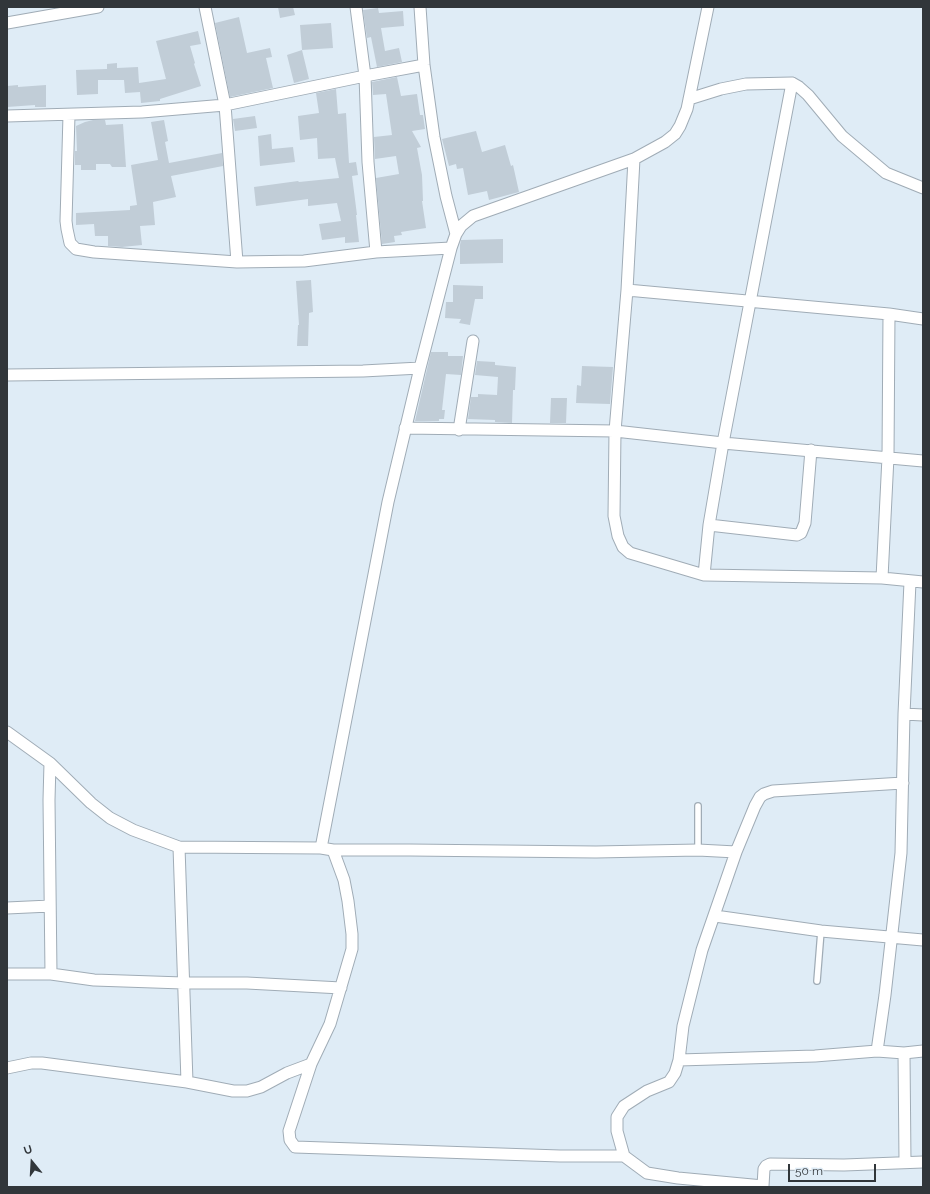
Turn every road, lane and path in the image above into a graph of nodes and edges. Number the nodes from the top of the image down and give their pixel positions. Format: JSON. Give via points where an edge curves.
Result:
{"nodes":[{"id":1,"x":98,"y":7,"type":"edge"},
{"id":2,"x":205,"y":7,"type":"edge"},
{"id":3,"x":356,"y":7,"type":"edge"},
{"id":4,"x":420,"y":7,"type":"edge"},
{"id":5,"x":708,"y":7,"type":"edge"},
{"id":6,"x":77,"y":9,"type":"edge"},
{"id":7,"x":7,"y":23,"type":"edge"},
{"id":8,"x":424,"y":66,"type":"junction"},
{"id":9,"x":365,"y":76,"type":"junction"},
{"id":10,"x":792,"y":83,"type":"junction"},
{"id":11,"x":689,"y":99,"type":"junction"},
{"id":12,"x":225,"y":105,"type":"junction"},
{"id":13,"x":69,"y":114,"type":"junction"},
{"id":14,"x":7,"y":116,"type":"edge"},
{"id":15,"x":634,"y":159,"type":"junction"},
{"id":16,"x":923,"y":188,"type":"edge"},
{"id":17,"x":456,"y":234,"type":"junction"},
{"id":18,"x":451,"y":248,"type":"junction"},
{"id":19,"x":376,"y":252,"type":"junction"},
{"id":20,"x":237,"y":262,"type":"junction"},
{"id":21,"x":627,"y":290,"type":"junction"},
{"id":22,"x":751,"y":301,"type":"junction"},
{"id":23,"x":889,"y":314,"type":"junction"},
{"id":24,"x":923,"y":319,"type":"edge"},
{"id":25,"x":473,"y":341,"type":"dead end"},
{"id":26,"x":420,"y":368,"type":"junction"},
{"id":27,"x":7,"y":375,"type":"edge"},
{"id":28,"x":405,"y":428,"type":"junction"},
{"id":29,"x":459,"y":430,"type":"junction"},
{"id":30,"x":615,"y":431,"type":"junction"},
{"id":31,"x":723,"y":443,"type":"junction"},
{"id":32,"x":811,"y":450,"type":"junction"},
{"id":33,"x":888,"y":457,"type":"junction"},
{"id":34,"x":923,"y":460,"type":"edge"},
{"id":35,"x":709,"y":525,"type":"junction"},
{"id":36,"x":704,"y":575,"type":"junction"},
{"id":37,"x":882,"y":578,"type":"junction"},
{"id":38,"x":910,"y":582,"type":"junction"},
{"id":39,"x":923,"y":582,"type":"edge"},
{"id":40,"x":904,"y":714,"type":"junction"},
{"id":41,"x":923,"y":715,"type":"edge"},
{"id":42,"x":7,"y":732,"type":"edge"},
{"id":43,"x":50,"y":763,"type":"junction"},
{"id":44,"x":904,"y":783,"type":"junction"},
{"id":45,"x":698,"y":806,"type":"dead end"},
{"id":46,"x":179,"y":847,"type":"junction"},
{"id":47,"x":321,"y":848,"type":"junction"},
{"id":48,"x":333,"y":850,"type":"junction"},
{"id":49,"x":698,"y":850,"type":"junction"},
{"id":50,"x":736,"y":852,"type":"junction"},
{"id":51,"x":50,"y":906,"type":"junction"},
{"id":52,"x":7,"y":908,"type":"edge"},
{"id":53,"x":714,"y":916,"type":"junction"},
{"id":54,"x":821,"y":931,"type":"junction"},
{"id":55,"x":892,"y":937,"type":"junction"},
{"id":56,"x":923,"y":940,"type":"edge"},
{"id":57,"x":7,"y":974,"type":"edge"},
{"id":58,"x":51,"y":974,"type":"junction"},
{"id":59,"x":817,"y":981,"type":"dead end"},
{"id":60,"x":183,"y":983,"type":"junction"},
{"id":61,"x":341,"y":988,"type":"junction"},
{"id":62,"x":877,"y":1051,"type":"junction"},
{"id":63,"x":923,"y":1051,"type":"edge"},
{"id":64,"x":904,"y":1053,"type":"junction"},
{"id":65,"x":679,"y":1060,"type":"junction"},
{"id":66,"x":311,"y":1064,"type":"junction"},
{"id":67,"x":7,"y":1068,"type":"edge"},
{"id":68,"x":187,"y":1082,"type":"junction"},
{"id":69,"x":624,"y":1156,"type":"junction"},
{"id":70,"x":905,"y":1162,"type":"junction"},
{"id":71,"x":923,"y":1162,"type":"edge"},
{"id":72,"x":677,"y":1183,"type":"edge"},
{"id":73,"x":763,"y":1187,"type":"edge"}],
"edges":[{"from":1,"to":6,"type":"street"},
{"from":2,"to":12,"type":"street"},
{"from":3,"to":9,"type":"street"},
{"from":4,"to":8,"type":"street"},
{"from":5,"to":11,"type":"street"},
{"from":6,"to":7,"type":"street"},
{"from":8,"to":9,"type":"street"},
{"from":8,"to":17,"type":"street","via":[[439,163]]},
{"from":9,"to":12,"type":"street"},
{"from":9,"to":19,"type":"street","via":[[368,162]]},
{"from":10,"to":11,"type":"street","via":[[746,84]]},
{"from":10,"to":16,"type":"street","via":[[808,95],[842,136],[886,173]]},
{"from":10,"to":22,"type":"street"},
{"from":11,"to":15,"type":"street","via":[[675,134]]},
{"from":12,"to":13,"type":"street","via":[[142,112]]},
{"from":12,"to":20,"type":"street"},
{"from":13,"to":14,"type":"street"},
{"from":13,"to":20,"type":"street","via":[[67,229],[70,243],[76,249]]},
{"from":15,"to":17,"type":"street","via":[[474,216],[461,226]]},
{"from":15,"to":21,"type":"street"},
{"from":17,"to":18,"type":"street"},
{"from":18,"to":19,"type":"street"},
{"from":18,"to":26,"type":"street"},
{"from":19,"to":20,"type":"street","via":[[304,261]]},
{"from":21,"to":22,"type":"street"},
{"from":21,"to":30,"type":"street"},
{"from":22,"to":23,"type":"street"},
{"from":22,"to":31,"type":"street"},
{"from":23,"to":24,"type":"street"},
{"from":23,"to":33,"type":"street"},
{"from":25,"to":29,"type":"street"},
{"from":26,"to":27,"type":"street","via":[[363,371]]},
{"from":26,"to":28,"type":"street"},
{"from":28,"to":29,"type":"street"},
{"from":28,"to":47,"type":"street","via":[[388,502]]},
{"from":29,"to":30,"type":"street"},
{"from":30,"to":31,"type":"street"},
{"from":30,"to":36,"type":"street","via":[[614,516],[618,536],[624,547],[630,553]]},
{"from":31,"to":32,"type":"street"},
{"from":31,"to":35,"type":"street"},
{"from":32,"to":33,"type":"street"},
{"from":32,"to":35,"type":"street","via":[[805,523],[801,533],[797,535]]},
{"from":33,"to":34,"type":"street"},
{"from":33,"to":37,"type":"street"},
{"from":35,"to":36,"type":"street"},
{"from":36,"to":37,"type":"street"},
{"from":37,"to":38,"type":"street"},
{"from":38,"to":39,"type":"street"},
{"from":38,"to":40,"type":"street"},
{"from":40,"to":41,"type":"street"},
{"from":40,"to":44,"type":"street"},
{"from":42,"to":43,"type":"street"},
{"from":43,"to":46,"type":"street","via":[[76,790],[110,818],[133,830]]},
{"from":43,"to":51,"type":"street"},
{"from":44,"to":50,"type":"street","via":[[784,790],[764,794],[754,806]]},
{"from":44,"to":55,"type":"street","via":[[901,853]]},
{"from":45,"to":49,"type":"lane"},
{"from":46,"to":47,"type":"street"},
{"from":46,"to":60,"type":"street"},
{"from":47,"to":48,"type":"street"},
{"from":48,"to":49,"type":"street"},
{"from":48,"to":61,"type":"street","via":[[344,880],[352,934],[352,949]]},
{"from":49,"to":50,"type":"street"},
{"from":50,"to":53,"type":"street"},
{"from":51,"to":52,"type":"street"},
{"from":51,"to":58,"type":"street"},
{"from":53,"to":54,"type":"street"},
{"from":53,"to":65,"type":"street","via":[[702,950],[683,1026]]},
{"from":54,"to":55,"type":"street"},
{"from":54,"to":59,"type":"lane"},
{"from":55,"to":56,"type":"street"},
{"from":55,"to":62,"type":"street"},
{"from":57,"to":58,"type":"street"},
{"from":58,"to":60,"type":"street","via":[[94,980]]},
{"from":60,"to":61,"type":"street","via":[[247,983]]},
{"from":60,"to":68,"type":"street"},
{"from":61,"to":66,"type":"street","via":[[330,1024]]},
{"from":62,"to":64,"type":"street"},
{"from":62,"to":65,"type":"street","via":[[815,1056]]},
{"from":63,"to":64,"type":"street"},
{"from":64,"to":70,"type":"street"},
{"from":65,"to":69,"type":"street","via":[[670,1082],[647,1091],[624,1106],[617,1117],[617,1131]]},
{"from":66,"to":68,"type":"street","via":[[247,1091],[233,1091]]},
{"from":66,"to":69,"type":"street","via":[[289,1131],[290,1140],[295,1147]]},
{"from":67,"to":68,"type":"street","via":[[42,1063]]},
{"from":69,"to":72,"type":"street","via":[[647,1173]]},
{"from":70,"to":71,"type":"street"},
{"from":70,"to":73,"type":"street","via":[[844,1165],[770,1164],[764,1169]]},
{"from":72,"to":73,"type":"street"}]}
